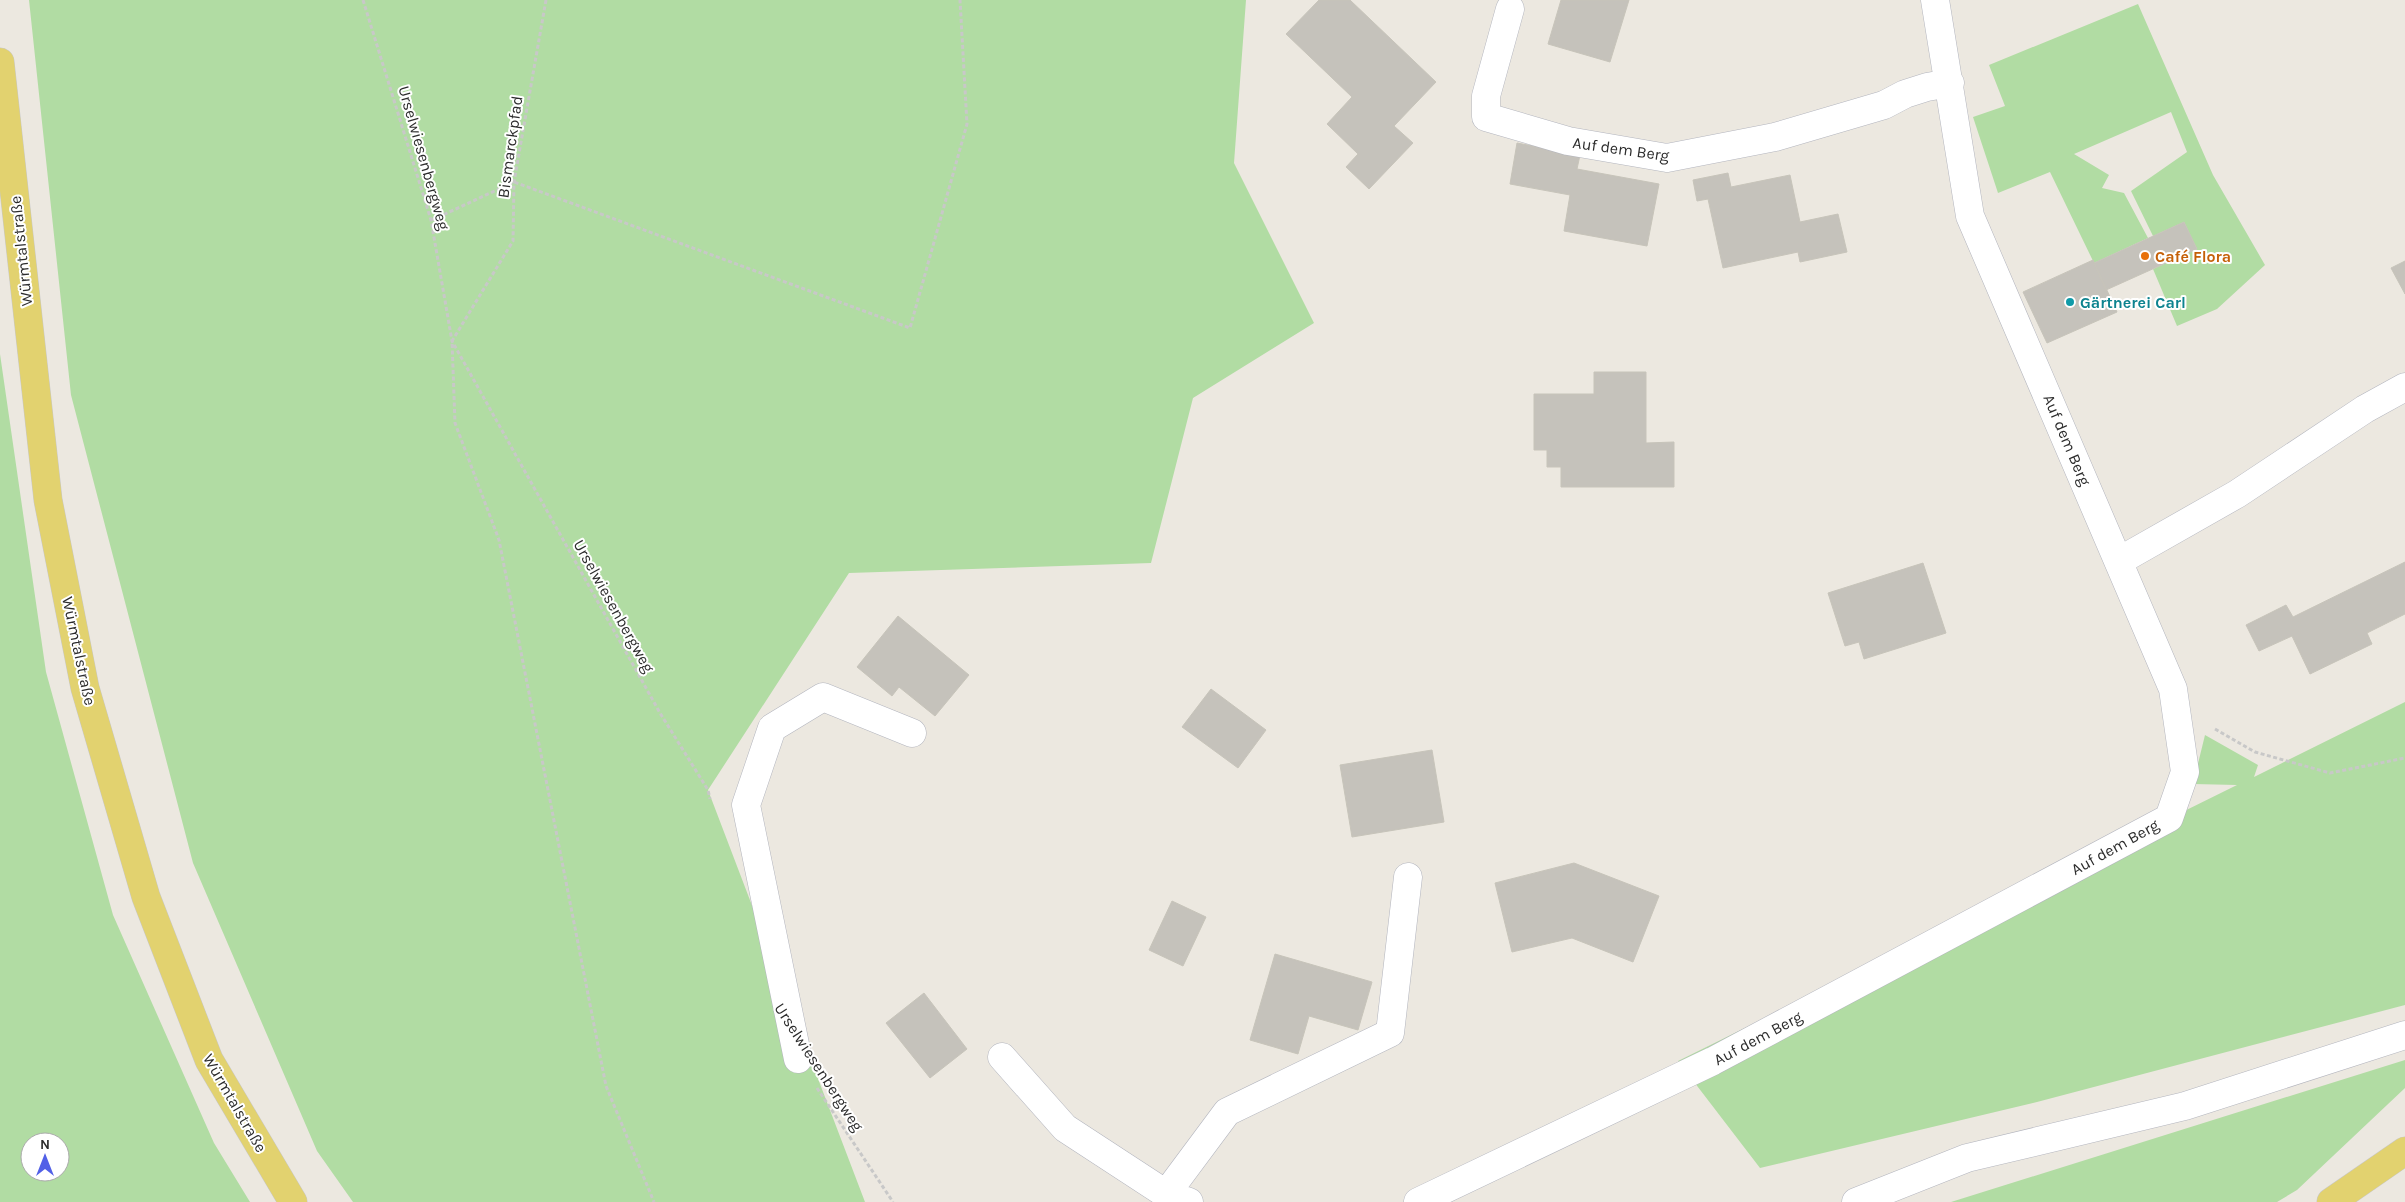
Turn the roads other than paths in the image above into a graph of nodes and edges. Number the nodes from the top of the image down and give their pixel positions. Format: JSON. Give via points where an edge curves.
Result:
{"nodes":[{"id":1,"x":1935,"y":0,"type":"edge"},
{"id":2,"x":1510,"y":9,"type":"dead end"},
{"id":3,"x":0,"y":62,"type":"edge"},
{"id":4,"x":1950,"y":83,"type":"junction"},
{"id":5,"x":2405,"y":388,"type":"edge"},
{"id":6,"x":2119,"y":561,"type":"junction"},
{"id":7,"x":912,"y":733,"type":"dead end"},
{"id":8,"x":1408,"y":877,"type":"dead end"},
{"id":9,"x":2405,"y":1035,"type":"edge"},
{"id":10,"x":1002,"y":1057,"type":"dead end"},
{"id":11,"x":798,"y":1059,"type":"road end"},
{"id":12,"x":2405,"y":1151,"type":"edge"},
{"id":13,"x":1177,"y":1198,"type":"edge"},
{"id":14,"x":293,"y":1202,"type":"edge"},
{"id":15,"x":1418,"y":1202,"type":"edge"},
{"id":16,"x":1856,"y":1202,"type":"edge"},
{"id":17,"x":2331,"y":1202,"type":"edge"}],
"edges":[{"from":1,"to":4,"type":"street","name":"Auf dem Berg","via":[[1936,20]]},
{"from":2,"to":4,"type":"street","name":"Auf dem Berg","via":[[1486,96],[1486,118],[1568,141],[1667,158],[1775,137],[1884,105],[1904,94]]},
{"from":3,"to":14,"type":"main road","name":"Würmtalstraße","via":[[48,500],[85,688],[146,897],[208,1060]]},
{"from":4,"to":6,"type":"street","name":"Auf dem Berg","via":[[1970,216]]},
{"from":5,"to":6,"type":"street","via":[[2365,409],[2237,494]]},
{"from":6,"to":15,"type":"street","name":"Auf dem Berg","via":[[2173,690],[2185,772],[2169,818],[1713,1062]]},
{"from":7,"to":11,"type":"street","via":[[823,697],[772,728],[746,806]]},
{"from":8,"to":13,"type":"street","via":[[1390,1033],[1227,1112]]},
{"from":9,"to":16,"type":"street","via":[[2185,1106],[1967,1158]]},
{"from":10,"to":13,"type":"street","via":[[1065,1128]]},
{"from":12,"to":17,"type":"main road"}]}
